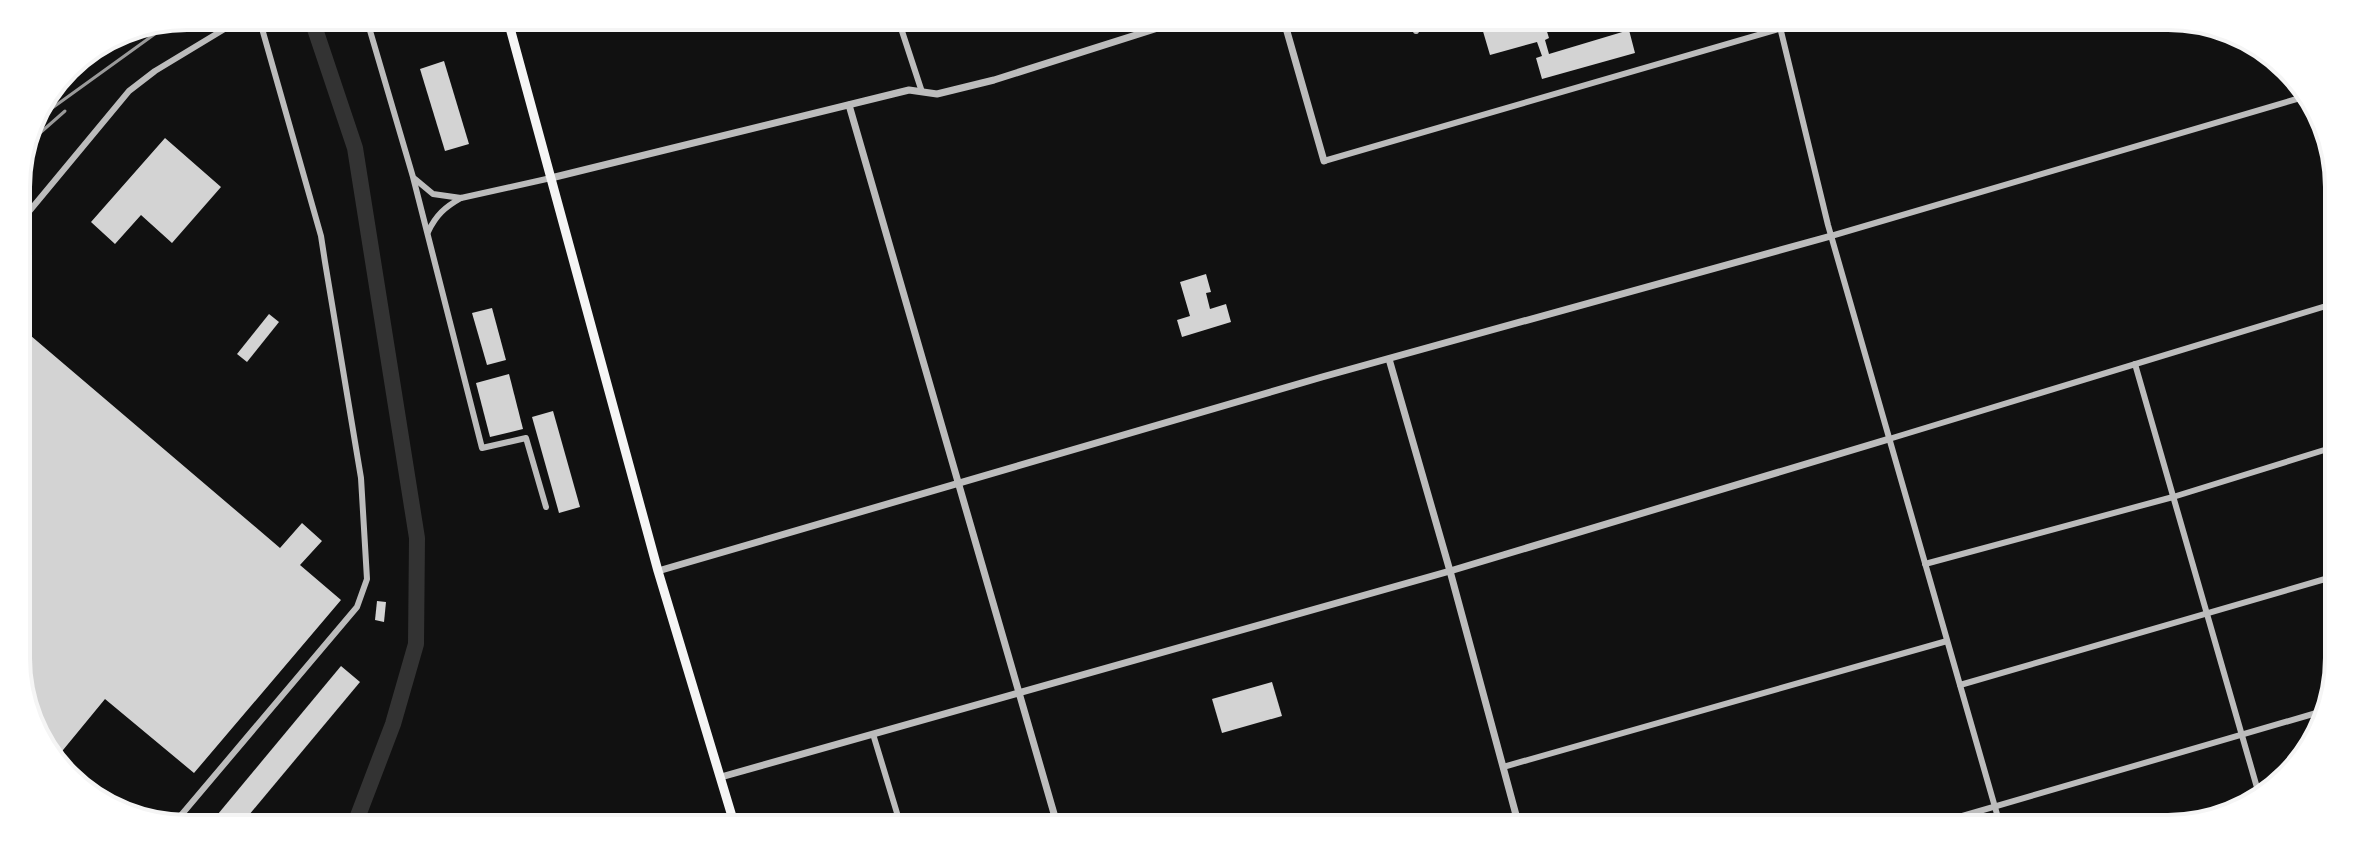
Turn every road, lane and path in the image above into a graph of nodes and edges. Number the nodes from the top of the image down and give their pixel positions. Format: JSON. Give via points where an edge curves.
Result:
{"nodes":[{"id":1,"x":223,"y":30,"type":"edge"},
{"id":2,"x":262,"y":30,"type":"edge"},
{"id":3,"x":370,"y":30,"type":"edge"},
{"id":4,"x":511,"y":30,"type":"edge"},
{"id":5,"x":902,"y":30,"type":"edge"},
{"id":6,"x":1142,"y":30,"type":"edge"},
{"id":7,"x":1287,"y":30,"type":"edge"},
{"id":8,"x":1766,"y":30,"type":"edge"},
{"id":9,"x":1781,"y":30,"type":"edge"},
{"id":10,"x":922,"y":92,"type":"junction"},
{"id":11,"x":2298,"y":99,"type":"edge"},
{"id":12,"x":849,"y":105,"type":"junction"},
{"id":13,"x":1324,"y":161,"type":"joint"},
{"id":14,"x":413,"y":177,"type":"junction"},
{"id":15,"x":551,"y":178,"type":"junction"},
{"id":16,"x":461,"y":198,"type":"junction"},
{"id":17,"x":30,"y":210,"type":"edge"},
{"id":18,"x":428,"y":232,"type":"junction"},
{"id":19,"x":1831,"y":236,"type":"junction"},
{"id":20,"x":2325,"y":306,"type":"edge"},
{"id":21,"x":1389,"y":359,"type":"junction"},
{"id":22,"x":2135,"y":364,"type":"junction"},
{"id":23,"x":1889,"y":439,"type":"junction"},
{"id":24,"x":2325,"y":450,"type":"edge"},
{"id":25,"x":960,"y":483,"type":"junction"},
{"id":26,"x":2173,"y":497,"type":"junction"},
{"id":27,"x":546,"y":507,"type":"dead end"},
{"id":28,"x":1925,"y":564,"type":"junction"},
{"id":29,"x":658,"y":571,"type":"junction"},
{"id":30,"x":1450,"y":571,"type":"junction"},
{"id":31,"x":2325,"y":579,"type":"edge"},
{"id":32,"x":2206,"y":614,"type":"junction"},
{"id":33,"x":1947,"y":641,"type":"junction"},
{"id":34,"x":1960,"y":685,"type":"junction"},
{"id":35,"x":1019,"y":692,"type":"junction"},
{"id":36,"x":2315,"y":713,"type":"edge"},
{"id":37,"x":873,"y":734,"type":"junction"},
{"id":38,"x":2241,"y":735,"type":"junction"},
{"id":39,"x":1503,"y":767,"type":"junction"},
{"id":40,"x":721,"y":777,"type":"junction"},
{"id":41,"x":2257,"y":787,"type":"edge"},
{"id":42,"x":1994,"y":806,"type":"junction"},
{"id":43,"x":181,"y":815,"type":"edge"},
{"id":44,"x":732,"y":815,"type":"edge"},
{"id":45,"x":898,"y":815,"type":"edge"},
{"id":46,"x":1054,"y":815,"type":"edge"},
{"id":47,"x":1516,"y":815,"type":"edge"},
{"id":48,"x":1964,"y":815,"type":"edge"},
{"id":49,"x":1997,"y":815,"type":"edge"}],
"edges":[{"from":1,"to":17,"type":"street","via":[[129,91]]},
{"from":2,"to":43,"type":"street","via":[[321,236],[361,478],[367,579],[357,607]]},
{"from":3,"to":14,"type":"street"},
{"from":4,"to":15,"type":"main road"},
{"from":5,"to":10,"type":"street"},
{"from":6,"to":10,"type":"street","via":[[994,80],[937,94]]},
{"from":7,"to":13,"type":"street"},
{"from":8,"to":13,"type":"street"},
{"from":9,"to":19,"type":"street"},
{"from":10,"to":12,"type":"street","via":[[909,90]]},
{"from":11,"to":19,"type":"street"},
{"from":12,"to":15,"type":"street"},
{"from":12,"to":25,"type":"street"},
{"from":14,"to":16,"type":"street","via":[[433,194]]},
{"from":14,"to":18,"type":"street"},
{"from":15,"to":16,"type":"street"},
{"from":15,"to":29,"type":"main road"},
{"from":16,"to":18,"type":"street","via":[[445,207]]},
{"from":18,"to":27,"type":"street","via":[[482,448],[526,438]]},
{"from":19,"to":21,"type":"street"},
{"from":19,"to":23,"type":"street"},
{"from":20,"to":22,"type":"street"},
{"from":21,"to":25,"type":"street"},
{"from":21,"to":30,"type":"street"},
{"from":22,"to":23,"type":"street"},
{"from":22,"to":26,"type":"street"},
{"from":23,"to":28,"type":"street"},
{"from":23,"to":30,"type":"street"},
{"from":24,"to":26,"type":"street"},
{"from":25,"to":29,"type":"street"},
{"from":25,"to":35,"type":"street"},
{"from":26,"to":28,"type":"street"},
{"from":26,"to":32,"type":"street"},
{"from":28,"to":33,"type":"street"},
{"from":29,"to":40,"type":"main road"},
{"from":30,"to":35,"type":"street"},
{"from":30,"to":39,"type":"street"},
{"from":31,"to":32,"type":"street"},
{"from":32,"to":34,"type":"street"},
{"from":32,"to":38,"type":"street"},
{"from":33,"to":34,"type":"street"},
{"from":33,"to":39,"type":"street"},
{"from":34,"to":42,"type":"street"},
{"from":35,"to":37,"type":"street"},
{"from":35,"to":46,"type":"street"},
{"from":36,"to":38,"type":"street"},
{"from":37,"to":40,"type":"street"},
{"from":37,"to":45,"type":"street"},
{"from":38,"to":41,"type":"street"},
{"from":38,"to":42,"type":"street"},
{"from":39,"to":47,"type":"street"},
{"from":40,"to":44,"type":"main road"},
{"from":42,"to":48,"type":"street"},
{"from":42,"to":49,"type":"street"}]}
